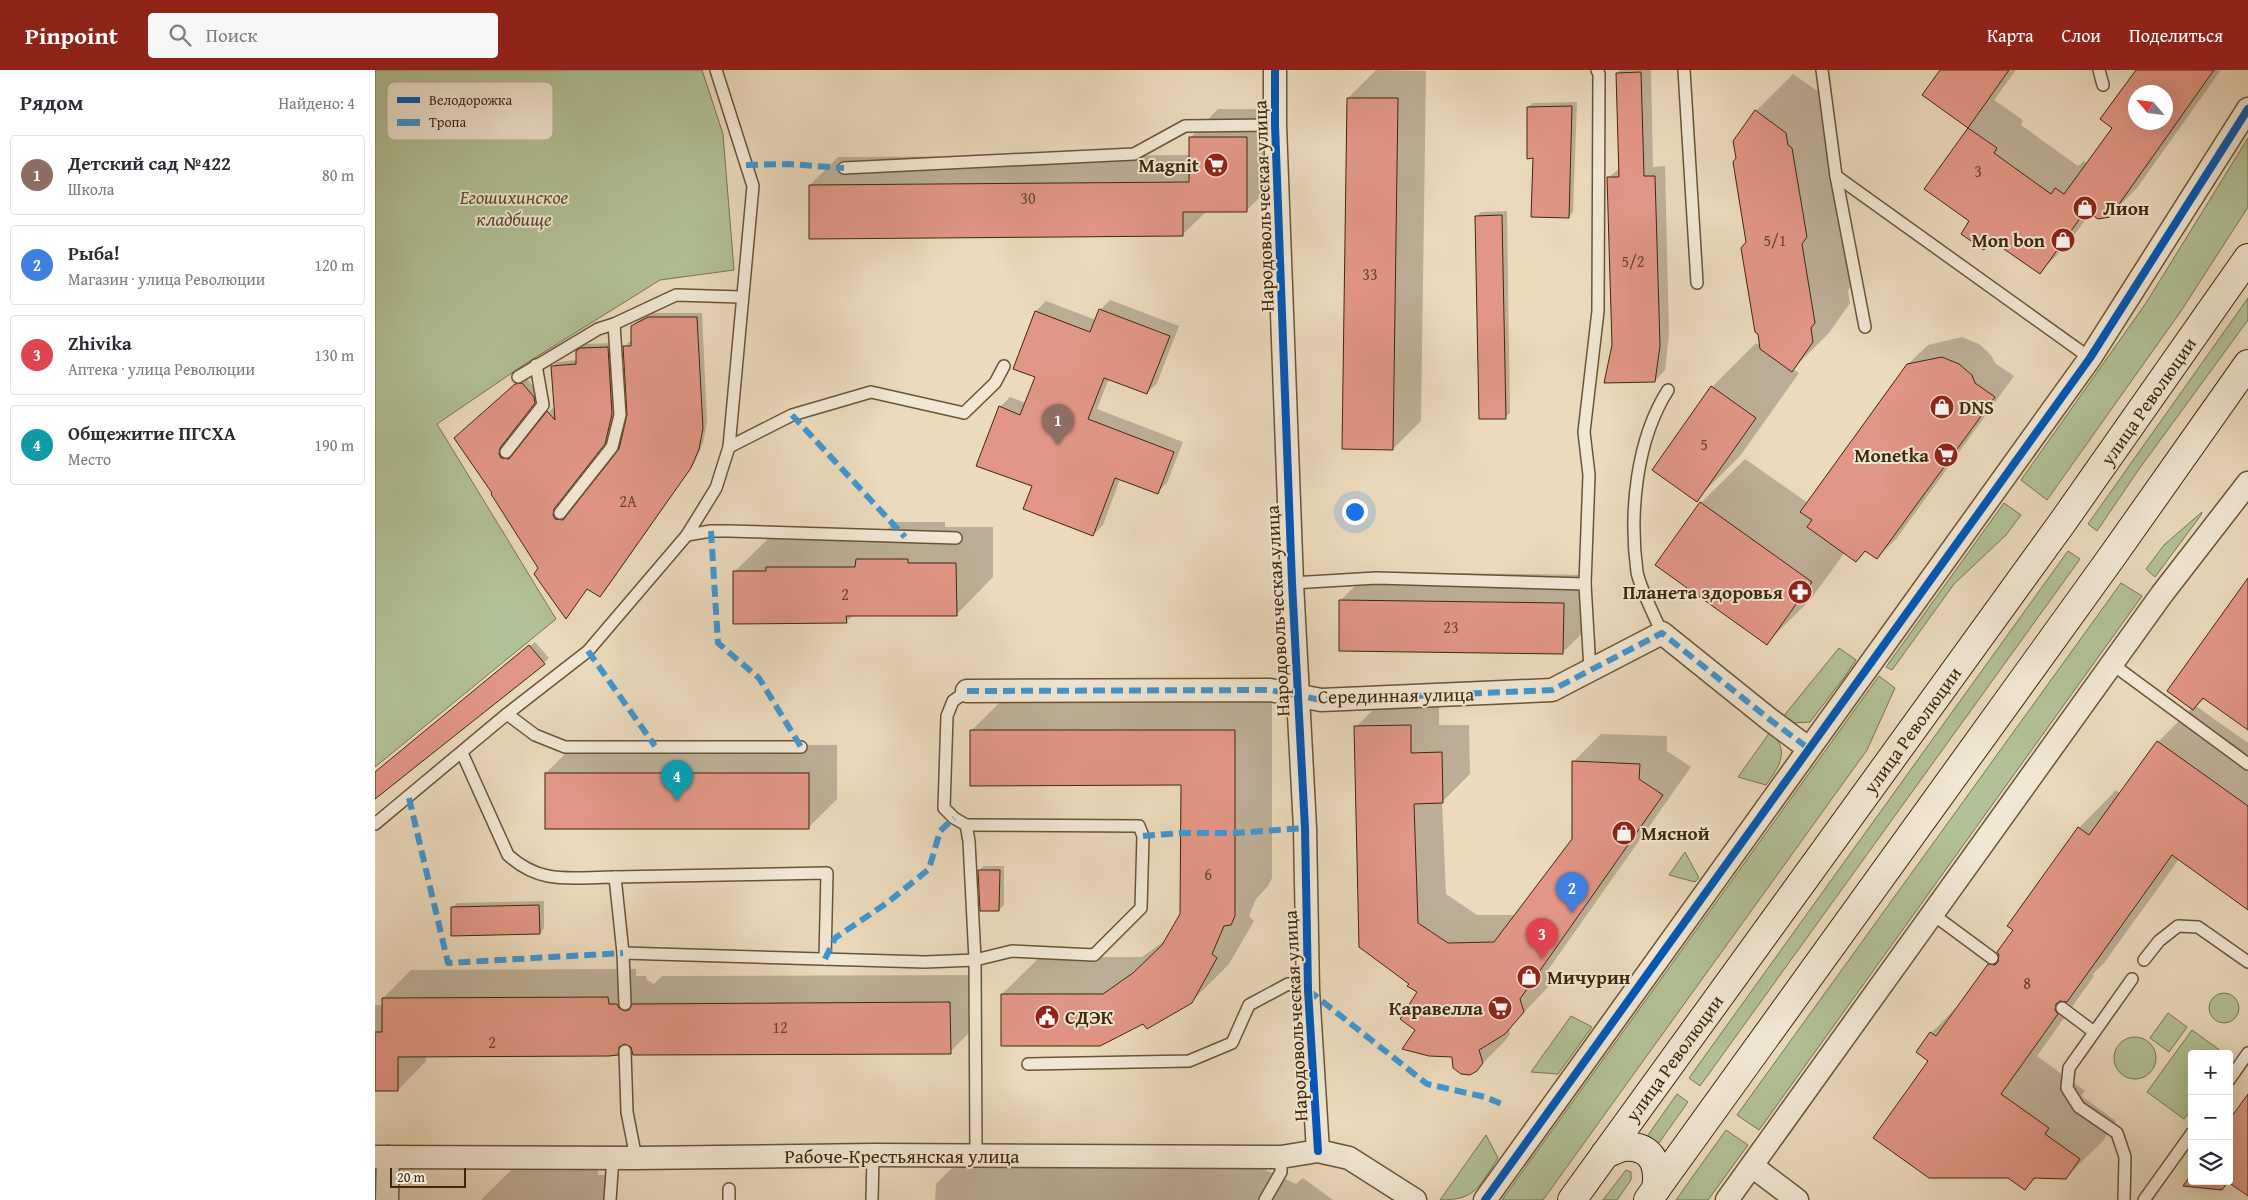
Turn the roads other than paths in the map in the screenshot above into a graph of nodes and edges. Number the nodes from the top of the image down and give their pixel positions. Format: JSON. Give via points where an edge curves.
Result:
{"nodes":[{"id":1,"x":716,"y":70,"type":"edge"},
{"id":2,"x":1275,"y":70,"type":"edge"},
{"id":3,"x":1597,"y":70,"type":"edge"},
{"id":4,"x":1684,"y":70,"type":"edge"},
{"id":5,"x":1822,"y":70,"type":"edge"},
{"id":6,"x":2099,"y":70,"type":"edge"},
{"id":7,"x":2103,"y":85,"type":"dead end"},
{"id":8,"x":2248,"y":108,"type":"edge"},
{"id":9,"x":1275,"y":125,"type":"junction"},
{"id":10,"x":844,"y":168,"type":"dead end"},
{"id":11,"x":1836,"y":176,"type":"junction"},
{"id":12,"x":2248,"y":258,"type":"edge"},
{"id":13,"x":1697,"y":283,"type":"dead end"},
{"id":14,"x":741,"y":298,"type":"junction"},
{"id":15,"x":614,"y":324,"type":"junction"},
{"id":16,"x":1865,"y":326,"type":"dead end"},
{"id":17,"x":2090,"y":358,"type":"junction"},
{"id":18,"x":2248,"y":364,"type":"edge"},
{"id":19,"x":536,"y":365,"type":"junction"},
{"id":20,"x":1004,"y":366,"type":"dead end"},
{"id":21,"x":519,"y":377,"type":"dead end"},
{"id":22,"x":1668,"y":390,"type":"dead end"},
{"id":23,"x":729,"y":447,"type":"junction"},
{"id":24,"x":506,"y":452,"type":"dead end"},
{"id":25,"x":2248,"y":483,"type":"edge"},
{"id":26,"x":560,"y":513,"type":"dead end"},
{"id":27,"x":687,"y":535,"type":"junction"},
{"id":28,"x":956,"y":538,"type":"dead end"},
{"id":29,"x":1291,"y":583,"type":"junction"},
{"id":30,"x":1585,"y":584,"type":"junction"},
{"id":31,"x":1662,"y":633,"type":"junction"},
{"id":32,"x":2112,"y":664,"type":"junction"},
{"id":33,"x":1590,"y":670,"type":"junction"},
{"id":34,"x":967,"y":691,"type":"joint"},
{"id":35,"x":1297,"y":694,"type":"junction"},
{"id":36,"x":507,"y":714,"type":"junction"},
{"id":37,"x":801,"y":747,"type":"dead end"},
{"id":38,"x":1808,"y":748,"type":"junction"},
{"id":39,"x":462,"y":752,"type":"junction"},
{"id":40,"x":2248,"y":764,"type":"edge"},
{"id":41,"x":375,"y":824,"type":"edge"},
{"id":42,"x":966,"y":825,"type":"junction"},
{"id":43,"x":615,"y":877,"type":"junction"},
{"id":44,"x":1931,"y":914,"type":"junction"},
{"id":45,"x":623,"y":953,"type":"junction"},
{"id":46,"x":1992,"y":958,"type":"dead end"},
{"id":47,"x":825,"y":959,"type":"junction"},
{"id":48,"x":975,"y":960,"type":"junction"},
{"id":49,"x":2144,"y":960,"type":"dead end"},
{"id":50,"x":2248,"y":962,"type":"edge"},
{"id":51,"x":2132,"y":980,"type":"dead end"},
{"id":52,"x":1308,"y":990,"type":"junction"},
{"id":53,"x":625,"y":1004,"type":"dead end"},
{"id":54,"x":2062,"y":1008,"type":"dead end"},
{"id":55,"x":2094,"y":1032,"type":"junction"},
{"id":56,"x":625,"y":1051,"type":"dead end"},
{"id":57,"x":2248,"y":1053,"type":"edge"},
{"id":58,"x":1028,"y":1064,"type":"dead end"},
{"id":59,"x":2233,"y":1074,"type":"edge"},
{"id":60,"x":2188,"y":1139,"type":"edge"},
{"id":61,"x":1318,"y":1151,"type":"junction"},
{"id":62,"x":1605,"y":1154,"type":"junction"},
{"id":63,"x":873,"y":1155,"type":"junction"},
{"id":64,"x":976,"y":1156,"type":"junction"},
{"id":65,"x":381,"y":1157,"type":"edge"},
{"id":66,"x":1281,"y":1157,"type":"junction"},
{"id":67,"x":613,"y":1158,"type":"junction"},
{"id":68,"x":636,"y":1158,"type":"junction"},
{"id":69,"x":1752,"y":1166,"type":"junction"},
{"id":70,"x":1652,"y":1194,"type":"edge"},
{"id":71,"x":387,"y":1200,"type":"edge"},
{"id":72,"x":610,"y":1200,"type":"edge"},
{"id":73,"x":873,"y":1200,"type":"edge"},
{"id":74,"x":1265,"y":1200,"type":"edge"},
{"id":75,"x":1415,"y":1200,"type":"edge"},
{"id":76,"x":1485,"y":1200,"type":"edge"},
{"id":77,"x":1571,"y":1200,"type":"edge"},
{"id":78,"x":1727,"y":1200,"type":"edge"},
{"id":79,"x":1797,"y":1200,"type":"edge"},
{"id":80,"x":2124,"y":1200,"type":"edge"},
{"id":81,"x":2144,"y":1200,"type":"edge"}],
"edges":[{"from":1,"to":14,"type":"lane","via":[[753,186]]},
{"from":2,"to":9,"type":"street","name":"Народовольческая улица"},
{"from":3,"to":30,"type":"lane","via":[[1598,310],[1584,432],[1589,475]]},
{"from":4,"to":13,"type":"lane"},
{"from":5,"to":11,"type":"lane"},
{"from":6,"to":7,"type":"lane"},
{"from":8,"to":17,"type":"street"},
{"from":9,"to":10,"type":"lane","via":[[1185,126],[1134,154]]},
{"from":9,"to":29,"type":"street","name":"Народовольческая улица"},
{"from":11,"to":16,"type":"lane"},
{"from":11,"to":17,"type":"lane"},
{"from":12,"to":62,"type":"main road","name":"улица Революции","via":[[2062,523]]},
{"from":14,"to":15,"type":"lane","via":[[676,296]]},
{"from":14,"to":23,"type":"lane"},
{"from":15,"to":19,"type":"lane","via":[[598,329]]},
{"from":15,"to":26,"type":"lane","via":[[620,415],[612,447]]},
{"from":17,"to":38,"type":"street"},
{"from":18,"to":70,"type":"main road"},
{"from":19,"to":21,"type":"lane"},
{"from":19,"to":24,"type":"lane","via":[[543,405]]},
{"from":20,"to":23,"type":"lane","via":[[995,383],[964,413],[871,392],[792,415]]},
{"from":22,"to":31,"type":"lane","via":[[1655,410],[1643,445],[1635,506],[1637,574]]},
{"from":23,"to":27,"type":"lane","via":[[715,488]]},
{"from":25,"to":32,"type":"street"},
{"from":27,"to":28,"type":"lane","via":[[729,531]]},
{"from":27,"to":36,"type":"lane","via":[[588,651]]},
{"from":29,"to":30,"type":"lane","via":[[1376,578]]},
{"from":29,"to":35,"type":"street","name":"Народовольческая улица"},
{"from":30,"to":33,"type":"lane"},
{"from":31,"to":33,"type":"street","name":"Серединная улица"},
{"from":31,"to":38,"type":"street"},
{"from":32,"to":40,"type":"lane"},
{"from":32,"to":44,"type":"street"},
{"from":33,"to":35,"type":"street","name":"Серединная улица","via":[[1552,690],[1321,700]]},
{"from":34,"to":35,"type":"street","name":"Серединная улица","via":[[1270,690]]},
{"from":34,"to":42,"type":"lane","via":[[953,701],[947,716],[944,808]]},
{"from":35,"to":52,"type":"street","name":"Народовольческая улица","via":[[1305,828]]},
{"from":36,"to":37,"type":"lane","via":[[535,734],[565,747]]},
{"from":36,"to":39,"type":"lane"},
{"from":38,"to":76,"type":"street"},
{"from":39,"to":41,"type":"lane"},
{"from":39,"to":43,"type":"lane","via":[[508,855],[521,868],[546,878]]},
{"from":42,"to":48,"type":"lane"},
{"from":42,"to":48,"type":"lane","via":[[1139,826],[1143,836],[1141,908],[1094,955],[1012,952]]},
{"from":43,"to":45,"type":"lane"},
{"from":43,"to":47,"type":"lane","via":[[827,873]]},
{"from":44,"to":46,"type":"lane"},
{"from":44,"to":69,"type":"street"},
{"from":45,"to":47,"type":"lane"},
{"from":45,"to":53,"type":"lane"},
{"from":47,"to":48,"type":"lane"},
{"from":48,"to":64,"type":"lane"},
{"from":49,"to":50,"type":"lane","via":[[2159,941],[2178,926],[2198,927]]},
{"from":51,"to":55,"type":"lane"},
{"from":52,"to":58,"type":"lane","via":[[1288,984],[1249,1005],[1231,1043],[1189,1061]]},
{"from":52,"to":61,"type":"street","name":"Народовольческая улица"},
{"from":54,"to":55,"type":"lane"},
{"from":55,"to":80,"type":"lane","via":[[2069,1068],[2067,1088],[2079,1107],[2117,1133],[2125,1158]]},
{"from":56,"to":68,"type":"lane","via":[[627,1112]]},
{"from":57,"to":59,"type":"lane"},
{"from":60,"to":81,"type":"lane"},
{"from":61,"to":66,"type":"street","name":"Рабоче-Крестьянская улица"},
{"from":61,"to":75,"type":"street","name":"Рабоче-Крестьянская улица","via":[[1349,1158]]},
{"from":62,"to":70,"type":"main road","via":[[1623,1147],[1650,1154],[1656,1163],[1658,1176]]},
{"from":62,"to":77,"type":"main road","name":"улица Революции"},
{"from":63,"to":64,"type":"street","name":"Рабоче-Крестьянская улица"},
{"from":63,"to":68,"type":"street","name":"Рабоче-Крестьянская улица"},
{"from":63,"to":73,"type":"lane"},
{"from":64,"to":66,"type":"street","name":"Рабоче-Крестьянская улица"},
{"from":65,"to":67,"type":"street","name":"Рабоче-Крестьянская улица"},
{"from":65,"to":71,"type":"street"},
{"from":66,"to":74,"type":"lane","via":[[1281,1172]]},
{"from":67,"to":68,"type":"street","name":"Рабоче-Крестьянская улица"},
{"from":67,"to":72,"type":"lane"},
{"from":69,"to":78,"type":"street"},
{"from":69,"to":79,"type":"street"}]}
